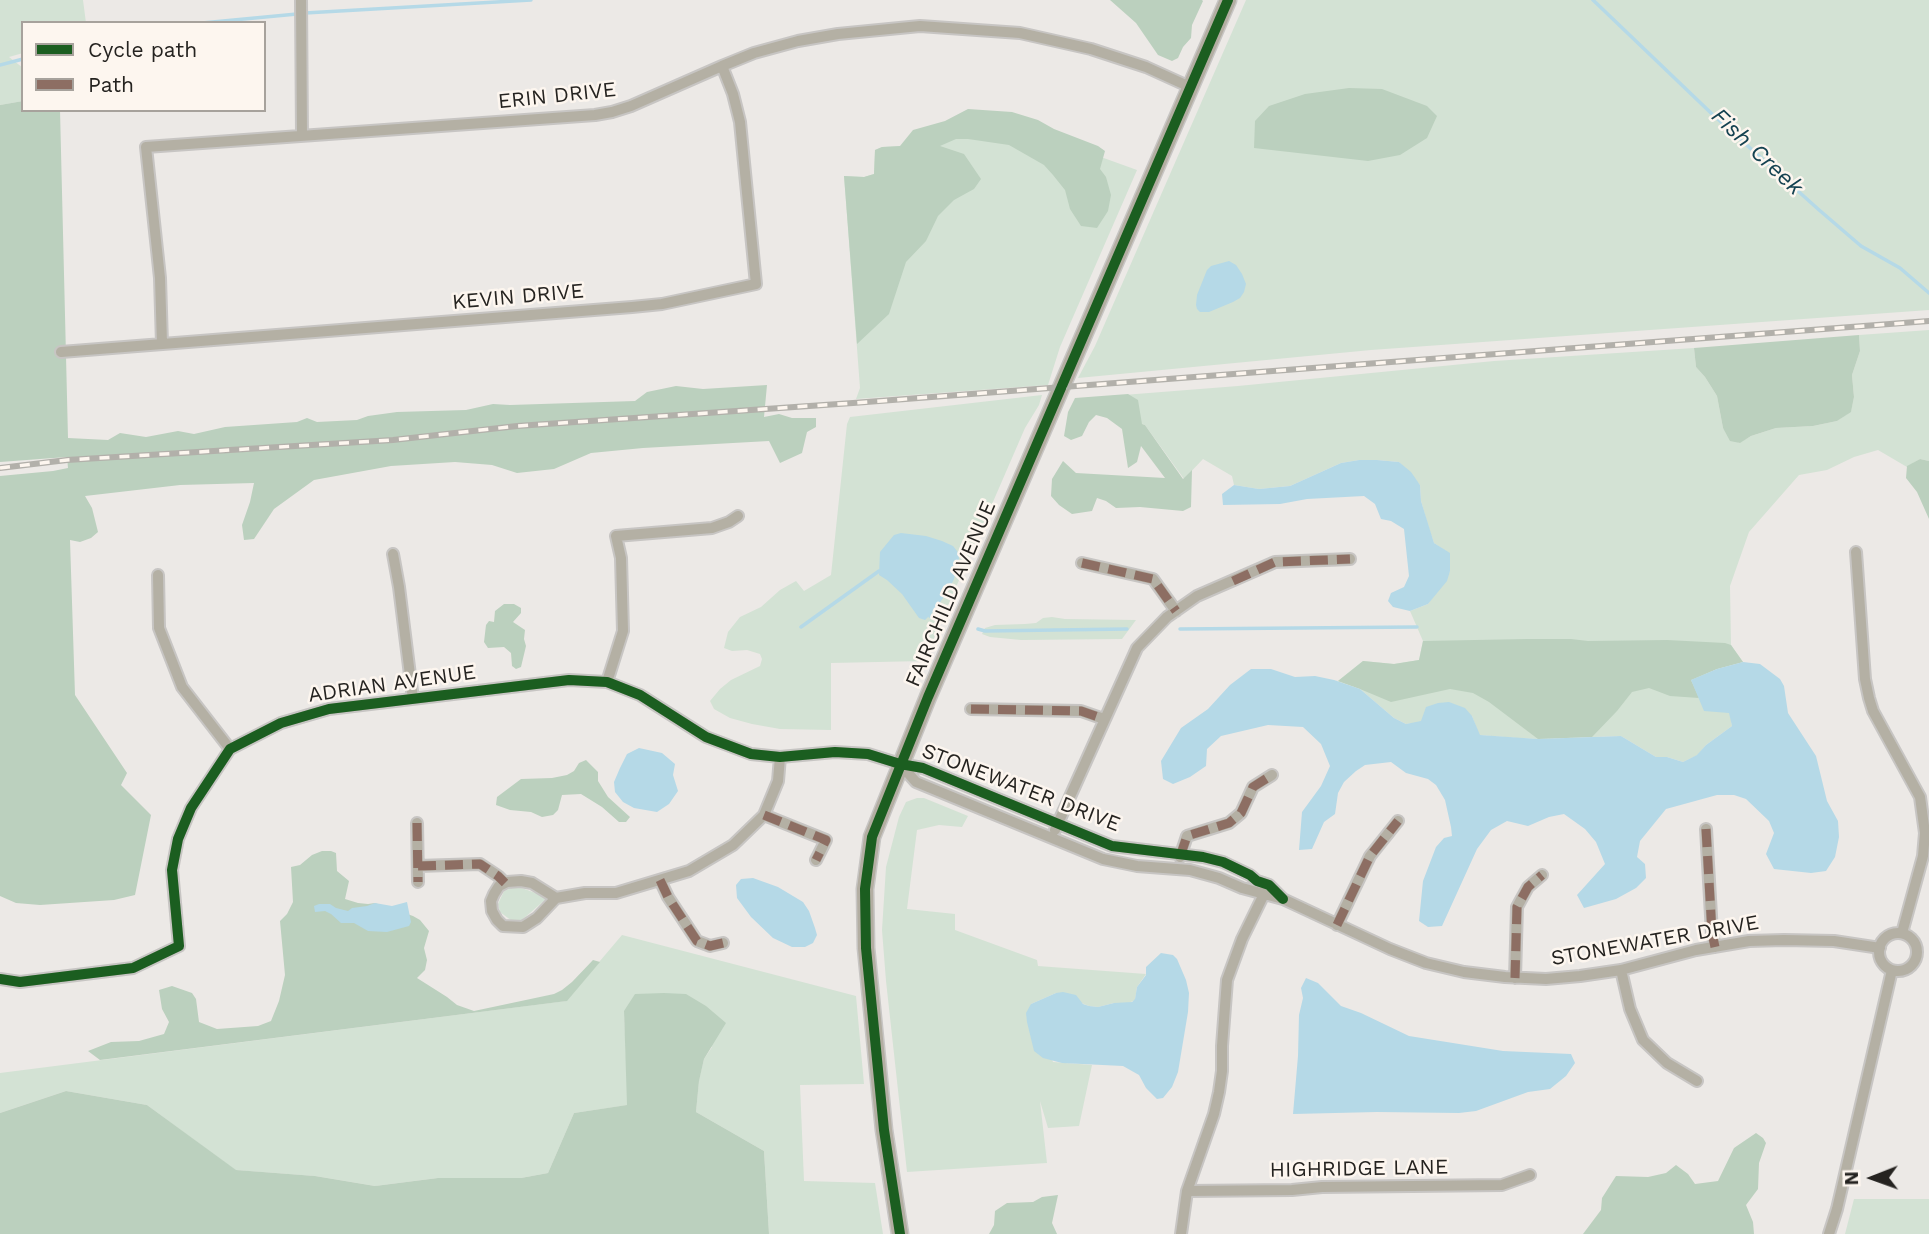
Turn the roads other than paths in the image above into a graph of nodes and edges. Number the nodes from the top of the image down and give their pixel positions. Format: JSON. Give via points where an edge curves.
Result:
{"nodes":[{"id":1,"x":1228,"y":0,"type":"edge"},
{"id":2,"x":301,"y":1,"type":"edge"},
{"id":3,"x":722,"y":66,"type":"junction"},
{"id":4,"x":1190,"y":87,"type":"junction"},
{"id":5,"x":302,"y":135,"type":"junction"},
{"id":6,"x":162,"y":344,"type":"junction"},
{"id":7,"x":61,"y":352,"type":"dead end"},
{"id":8,"x":738,"y":516,"type":"dead end"},
{"id":9,"x":1856,"y":552,"type":"dead end"},
{"id":10,"x":393,"y":554,"type":"dead end"},
{"id":11,"x":1350,"y":559,"type":"dead end"},
{"id":12,"x":1082,"y":564,"type":"dead end"},
{"id":13,"x":158,"y":575,"type":"dead end"},
{"id":14,"x":1176,"y":611,"type":"junction"},
{"id":15,"x":607,"y":682,"type":"junction"},
{"id":16,"x":413,"y":699,"type":"junction"},
{"id":17,"x":971,"y":709,"type":"dead end"},
{"id":18,"x":1104,"y":719,"type":"junction"},
{"id":19,"x":230,"y":749,"type":"junction"},
{"id":20,"x":780,"y":757,"type":"junction"},
{"id":21,"x":900,"y":764,"type":"junction"},
{"id":22,"x":1272,"y":775,"type":"dead end"},
{"id":23,"x":764,"y":815,"type":"junction"},
{"id":24,"x":1398,"y":821,"type":"dead end"},
{"id":25,"x":417,"y":823,"type":"dead end"},
{"id":26,"x":1057,"y":823,"type":"junction"},
{"id":27,"x":1706,"y":830,"type":"dead end"},
{"id":28,"x":1051,"y":839,"type":"junction"},
{"id":29,"x":1180,"y":855,"type":"junction"},
{"id":30,"x":816,"y":860,"type":"dead end"},
{"id":31,"x":418,"y":866,"type":"junction"},
{"id":32,"x":1542,"y":875,"type":"dead end"},
{"id":33,"x":660,"y":880,"type":"junction"},
{"id":34,"x":418,"y":882,"type":"dead end"},
{"id":35,"x":505,"y":883,"type":"junction"},
{"id":36,"x":1266,"y":890,"type":"junction"},
{"id":37,"x":556,"y":898,"type":"junction"},
{"id":38,"x":1338,"y":925,"type":"junction"},
{"id":39,"x":1902,"y":933,"type":"junction"},
{"id":40,"x":723,"y":943,"type":"dead end"},
{"id":41,"x":1715,"y":947,"type":"junction"},
{"id":42,"x":1880,"y":948,"type":"junction"},
{"id":43,"x":1917,"y":956,"type":"junction"},
{"id":44,"x":1929,"y":960,"type":"edge"},
{"id":45,"x":1621,"y":970,"type":"junction"},
{"id":46,"x":1892,"y":970,"type":"junction"},
{"id":47,"x":1515,"y":978,"type":"junction"},
{"id":48,"x":0,"y":979,"type":"edge"},
{"id":49,"x":1697,"y":1081,"type":"dead end"},
{"id":50,"x":1530,"y":1175,"type":"dead end"},
{"id":51,"x":1187,"y":1191,"type":"junction"},
{"id":52,"x":900,"y":1234,"type":"edge"},
{"id":53,"x":1181,"y":1234,"type":"edge"},
{"id":54,"x":1829,"y":1234,"type":"edge"}],
"edges":[{"from":1,"to":4,"type":"main road","name":"FAIRCHILD AVENUE"},
{"from":2,"to":5,"type":"street"},
{"from":3,"to":4,"type":"street","name":"ERIN DRIVE","via":[[799,40],[834,34],[952,27],[1020,33],[1091,50]]},
{"from":3,"to":5,"type":"street","name":"ERIN DRIVE","via":[[642,102],[595,115]]},
{"from":3,"to":6,"type":"street","name":"KEVIN DRIVE","via":[[740,122],[756,284],[662,304]]},
{"from":4,"to":21,"type":"main road","name":"FAIRCHILD AVENUE"},
{"from":5,"to":6,"type":"street","name":"ERIN DRIVE","via":[[146,147]]},
{"from":6,"to":7,"type":"street","name":"KEVIN DRIVE"},
{"from":8,"to":15,"type":"street","via":[[712,528],[615,536],[621,558],[623,631]]},
{"from":9,"to":39,"type":"street","via":[[1869,698],[1920,797],[1925,834]]},
{"from":10,"to":16,"type":"street"},
{"from":11,"to":14,"type":"street","via":[[1275,562],[1197,596]]},
{"from":12,"to":14,"type":"street","via":[[1153,579]]},
{"from":13,"to":19,"type":"street","via":[[159,628],[182,687]]},
{"from":14,"to":18,"type":"street","via":[[1137,648]]},
{"from":15,"to":16,"type":"street","name":"ADRIAN AVENUE","via":[[569,680]]},
{"from":15,"to":20,"type":"street","name":"ADRIAN AVENUE","via":[[640,695],[706,737],[751,754]]},
{"from":16,"to":19,"type":"street","name":"ADRIAN AVENUE","via":[[329,709],[281,723]]},
{"from":17,"to":18,"type":"street","via":[[1081,711]]},
{"from":18,"to":26,"type":"street"},
{"from":19,"to":48,"type":"street","name":"ADRIAN AVENUE","via":[[191,808],[178,839],[172,870],[179,946],[133,968],[20,982]]},
{"from":20,"to":21,"type":"street","name":"ADRIAN AVENUE","via":[[857,753]]},
{"from":20,"to":23,"type":"street","via":[[778,781]]},
{"from":21,"to":26,"type":"street","name":"STONEWATER DRIVE","via":[[923,768]]},
{"from":21,"to":28,"type":"street","name":"STONEWATER DRIVE","via":[[916,782]]},
{"from":21,"to":52,"type":"main road","name":"FAIRCHILD AVENUE","via":[[872,837],[865,890],[879,1085]]},
{"from":22,"to":29,"type":"street","via":[[1253,787],[1241,813],[1229,823],[1187,836]]},
{"from":23,"to":30,"type":"street","via":[[826,840]]},
{"from":23,"to":33,"type":"street","via":[[733,845],[689,871]]},
{"from":24,"to":38,"type":"street","via":[[1370,856]]},
{"from":25,"to":31,"type":"street"},
{"from":26,"to":28,"type":"street"},
{"from":26,"to":29,"type":"street","name":"STONEWATER DRIVE","via":[[1112,846]]},
{"from":27,"to":41,"type":"street"},
{"from":28,"to":36,"type":"street","name":"STONEWATER DRIVE","via":[[1103,859],[1190,870],[1242,888]]},
{"from":29,"to":36,"type":"street","name":"STONEWATER DRIVE","via":[[1223,862],[1250,875]]},
{"from":31,"to":34,"type":"street"},
{"from":31,"to":35,"type":"street","via":[[480,864]]},
{"from":32,"to":47,"type":"street","via":[[1528,887],[1517,907]]},
{"from":33,"to":37,"type":"street","via":[[616,893]]},
{"from":33,"to":40,"type":"street","via":[[697,941],[710,946]]},
{"from":35,"to":37,"type":"street","via":[[523,881]]},
{"from":35,"to":37,"type":"street","via":[[491,901],[503,926],[523,927]]},
{"from":36,"to":38,"type":"street","name":"STONEWATER DRIVE"},
{"from":36,"to":51,"type":"street","via":[[1227,980],[1219,1092]]},
{"from":38,"to":47,"type":"street","name":"STONEWATER DRIVE","via":[[1426,962]]},
{"from":39,"to":42,"type":"street","via":[[1888,936]]},
{"from":39,"to":43,"type":"street","via":[[1914,942]]},
{"from":41,"to":42,"type":"street","name":"STONEWATER DRIVE","via":[[1784,940]]},
{"from":41,"to":45,"type":"street","name":"STONEWATER DRIVE"},
{"from":42,"to":46,"type":"street","via":[[1882,961]]},
{"from":43,"to":44,"type":"street"},
{"from":43,"to":46,"type":"street","via":[[1908,968]]},
{"from":45,"to":47,"type":"street","name":"STONEWATER DRIVE"},
{"from":45,"to":49,"type":"street","via":[[1629,1009],[1643,1040],[1667,1063]]},
{"from":46,"to":54,"type":"street"},
{"from":50,"to":51,"type":"street","name":"HIGHRIDGE LANE","via":[[1502,1185]]},
{"from":51,"to":53,"type":"street"}]}
